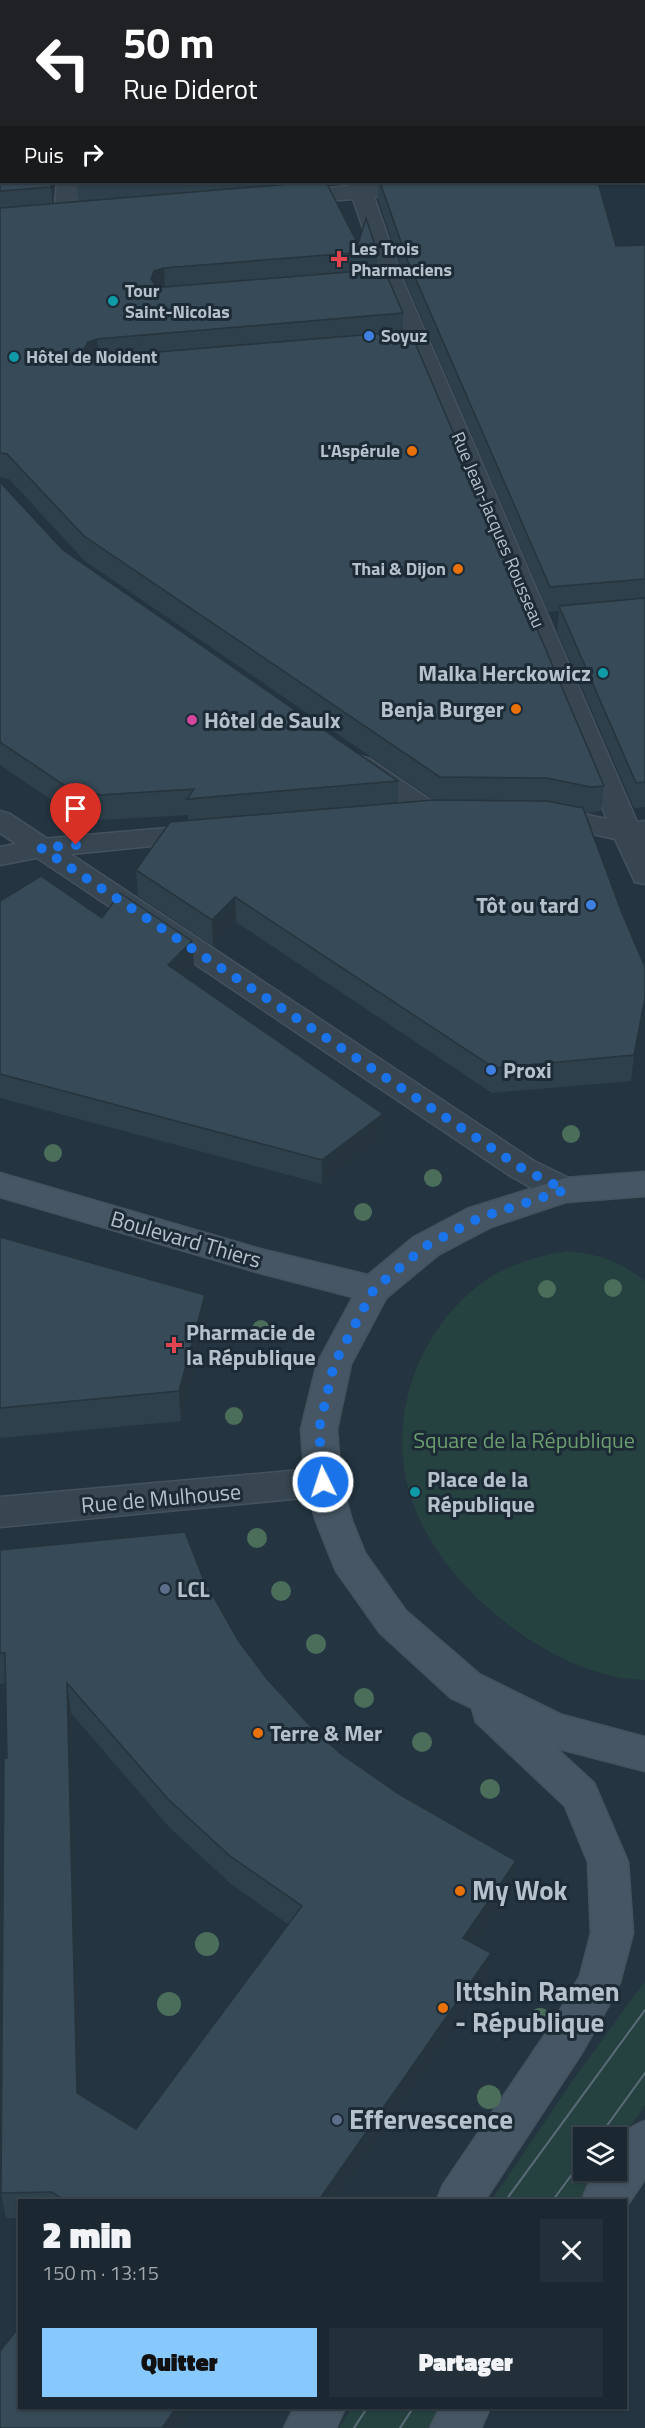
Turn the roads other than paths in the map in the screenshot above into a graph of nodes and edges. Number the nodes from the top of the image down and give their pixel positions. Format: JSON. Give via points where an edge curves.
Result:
{"nodes":[{"id":1,"x":68,"y":183,"type":"edge"},
{"id":2,"x":445,"y":183,"type":"edge"},
{"id":3,"x":360,"y":186,"type":"edge"},
{"id":4,"x":263,"y":201,"type":"edge"},
{"id":5,"x":45,"y":220,"type":"edge"},
{"id":6,"x":419,"y":345,"type":"junction"},
{"id":7,"x":393,"y":347,"type":"edge"},
{"id":8,"x":567,"y":620,"type":"edge"},
{"id":9,"x":538,"y":623,"type":"junction"},
{"id":10,"x":338,"y":750,"type":"edge"},
{"id":11,"x":522,"y":814,"type":"edge"},
{"id":12,"x":386,"y":818,"type":"edge"},
{"id":13,"x":0,"y":820,"type":"edge"},
{"id":14,"x":636,"y":830,"type":"edge"},
{"id":15,"x":224,"y":832,"type":"edge"},
{"id":16,"x":41,"y":848,"type":"junction"},
{"id":17,"x":0,"y":856,"type":"edge"},
{"id":18,"x":645,"y":875,"type":"edge"},
{"id":19,"x":645,"y":1184,"type":"edge"},
{"id":20,"x":0,"y":1185,"type":"edge"},
{"id":21,"x":565,"y":1190,"type":"junction"},
{"id":22,"x":374,"y":1289,"type":"junction"},
{"id":23,"x":323,"y":1482,"type":"junction"},
{"id":24,"x":0,"y":1512,"type":"edge"},
{"id":25,"x":465,"y":1686,"type":"junction"},
{"id":26,"x":645,"y":1754,"type":"edge"},
{"id":27,"x":645,"y":2142,"type":"edge"},
{"id":28,"x":460,"y":2199,"type":"edge"},
{"id":29,"x":605,"y":2199,"type":"edge"},
{"id":30,"x":321,"y":2409,"type":"edge"},
{"id":31,"x":466,"y":2409,"type":"edge"},
{"id":32,"x":308,"y":2428,"type":"edge"},
{"id":33,"x":454,"y":2428,"type":"edge"}],
"edges":[{"from":1,"to":5,"type":"street","via":[[65,210],[78,218]]},
{"from":2,"to":3,"type":"street"},
{"from":3,"to":4,"type":"street"},
{"from":3,"to":6,"type":"street","name":"Rue Jean-Jacques Rousseau","via":[[381,284]]},
{"from":6,"to":7,"type":"street"},
{"from":6,"to":9,"type":"street","name":"Rue Jean-Jacques Rousseau"},
{"from":8,"to":9,"type":"street"},
{"from":9,"to":14,"type":"street","name":"Rue Jean-Jacques Rousseau"},
{"from":10,"to":12,"type":"street","via":[[443,814]]},
{"from":11,"to":14,"type":"street","via":[[545,814]]},
{"from":13,"to":16,"type":"street"},
{"from":14,"to":18,"type":"street","name":"Rue Jean-Jacques Rousseau"},
{"from":15,"to":16,"type":"street"},
{"from":16,"to":17,"type":"street"},
{"from":16,"to":21,"type":"street","via":[[523,1169]]},
{"from":19,"to":21,"type":"main road"},
{"from":20,"to":22,"type":"main road","name":"Boulevard Thiers","via":[[260,1261]]},
{"from":21,"to":22,"type":"main road","via":[[479,1218],[426,1246]]},
{"from":22,"to":23,"type":"main road","via":[[334,1364],[319,1429]]},
{"from":23,"to":24,"type":"street","name":"Rue de Mulhouse"},
{"from":23,"to":25,"type":"main road","via":[[334,1521],[355,1569],[393,1622]]},
{"from":25,"to":26,"type":"main road","via":[[554,1730]]},
{"from":25,"to":28,"type":"main road","via":[[580,1796],[608,1862],[612,1933],[594,1992]]},
{"from":27,"to":29,"type":"main road"},
{"from":30,"to":32,"type":"main road"},
{"from":31,"to":33,"type":"main road"}]}
